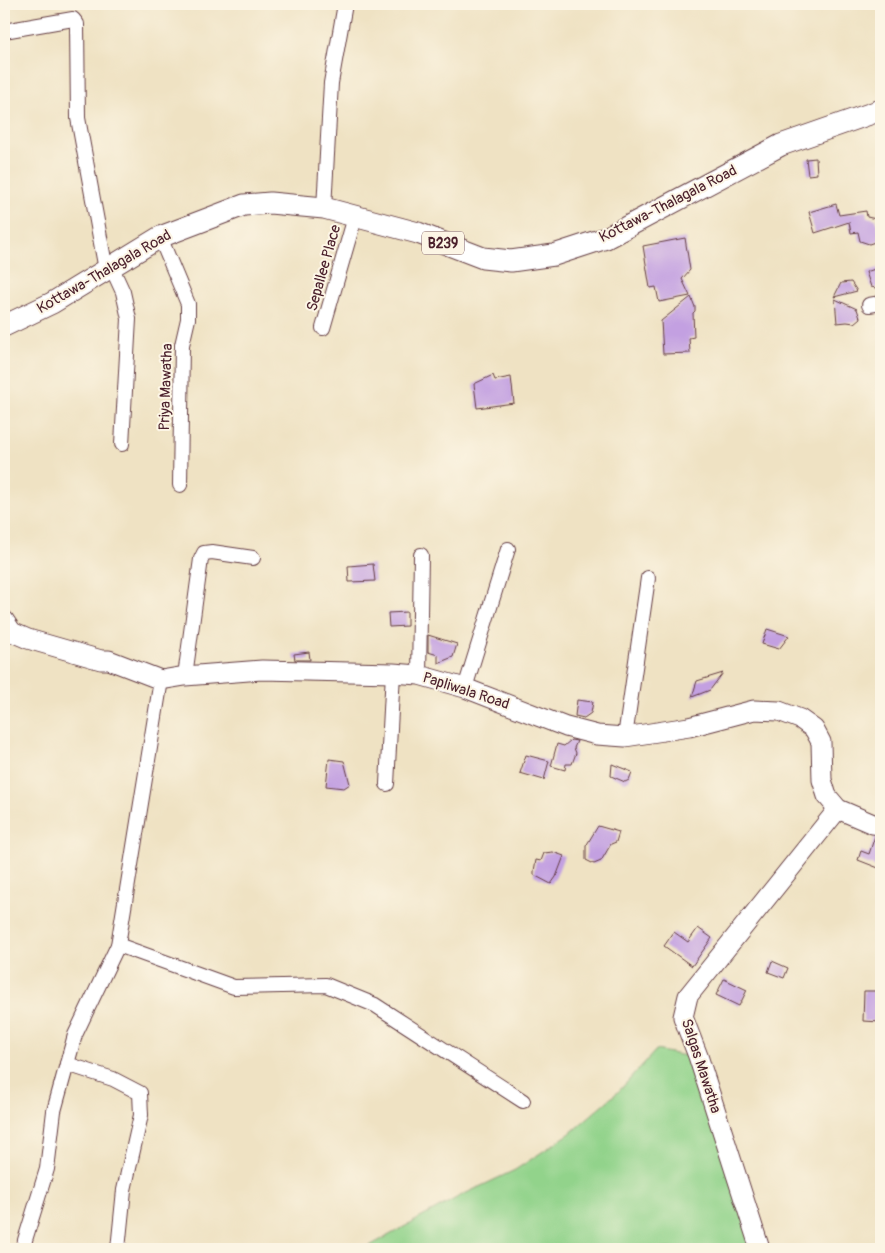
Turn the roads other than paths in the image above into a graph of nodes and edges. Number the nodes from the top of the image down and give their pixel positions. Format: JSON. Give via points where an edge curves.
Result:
{"nodes":[{"id":1,"x":345,"y":4,"type":"edge"},
{"id":2,"x":4,"y":32,"type":"edge"},
{"id":3,"x":881,"y":110,"type":"edge"},
{"id":4,"x":324,"y":208,"type":"junction"},
{"id":5,"x":355,"y":217,"type":"junction"},
{"id":6,"x":160,"y":237,"type":"junction"},
{"id":7,"x":108,"y":268,"type":"junction"},
{"id":8,"x":4,"y":326,"type":"edge"},
{"id":9,"x":323,"y":328,"type":"dead end"},
{"id":10,"x":122,"y":444,"type":"dead end"},
{"id":11,"x":180,"y":485,"type":"dead end"},
{"id":12,"x":508,"y":549,"type":"dead end"},
{"id":13,"x":420,"y":555,"type":"dead end"},
{"id":14,"x":253,"y":558,"type":"dead end"},
{"id":15,"x":648,"y":578,"type":"dead end"},
{"id":16,"x":7,"y":629,"type":"edge"},
{"id":17,"x":393,"y":673,"type":"junction"},
{"id":18,"x":420,"y":675,"type":"junction"},
{"id":19,"x":185,"y":676,"type":"junction"},
{"id":20,"x":161,"y":680,"type":"junction"},
{"id":21,"x":465,"y":688,"type":"junction"},
{"id":22,"x":625,"y":736,"type":"junction"},
{"id":23,"x":387,"y":784,"type":"dead end"},
{"id":24,"x":838,"y":809,"type":"junction"},
{"id":25,"x":881,"y":825,"type":"edge"},
{"id":26,"x":118,"y":945,"type":"junction"},
{"id":27,"x":67,"y":1064,"type":"junction"},
{"id":28,"x":524,"y":1101,"type":"dead end"},
{"id":29,"x":24,"y":1249,"type":"edge"},
{"id":30,"x":118,"y":1249,"type":"edge"},
{"id":31,"x":760,"y":1249,"type":"edge"}],
"edges":[{"from":1,"to":4,"type":"street","via":[[331,83]]},
{"from":2,"to":7,"type":"street","via":[[73,19],[77,24],[78,118]]},
{"from":3,"to":5,"type":"main road","name":"Kottawa-Thalagala Road","number":"B239","via":[[781,144],[606,238],[554,255],[511,261],[483,258],[418,233]]},
{"from":4,"to":5,"type":"main road","name":"Kottawa-Thalagala Road","number":"B239"},
{"from":4,"to":6,"type":"main road","name":"Kottawa-Thalagala Road","number":"B239","via":[[270,203],[244,205]]},
{"from":5,"to":9,"type":"street","name":"Sepallee Place"},
{"from":6,"to":7,"type":"main road","name":"Kottawa-Thalagala Road","number":"B239"},
{"from":6,"to":11,"type":"street","name":"Priya Mawatha","via":[[188,304],[182,345]]},
{"from":7,"to":8,"type":"main road","name":"Kottawa-Thalagala Road","number":"B239","via":[[52,303]]},
{"from":7,"to":10,"type":"street","via":[[122,292],[128,319]]},
{"from":12,"to":21,"type":"street"},
{"from":13,"to":18,"type":"street"},
{"from":14,"to":19,"type":"street","via":[[204,553]]},
{"from":15,"to":22,"type":"street"},
{"from":16,"to":20,"type":"street","via":[[28,639],[109,660]]},
{"from":17,"to":18,"type":"street","name":"Papliwala Road"},
{"from":17,"to":19,"type":"street","name":"Papliwala Road","via":[[262,670]]},
{"from":17,"to":23,"type":"street"},
{"from":18,"to":21,"type":"street","name":"Papliwala Road"},
{"from":19,"to":20,"type":"street","name":"Papliwala Road"},
{"from":20,"to":26,"type":"street"},
{"from":21,"to":22,"type":"street","name":"Papliwala Road","via":[[596,735]]},
{"from":22,"to":24,"type":"street","name":"Papliwala Road","via":[[690,727],[754,710],[779,711],[814,729],[820,742],[822,780],[827,796]]},
{"from":24,"to":25,"type":"street"},
{"from":24,"to":31,"type":"street","name":"Salgas Mawatha","via":[[688,996],[683,1017]]},
{"from":26,"to":27,"type":"street","via":[[75,1035]]},
{"from":26,"to":28,"type":"street","via":[[234,987],[326,985],[375,1005]]},
{"from":27,"to":29,"type":"street","via":[[54,1111],[47,1169]]},
{"from":27,"to":30,"type":"street","via":[[113,1079],[140,1093],[141,1115],[124,1190]]}]}
